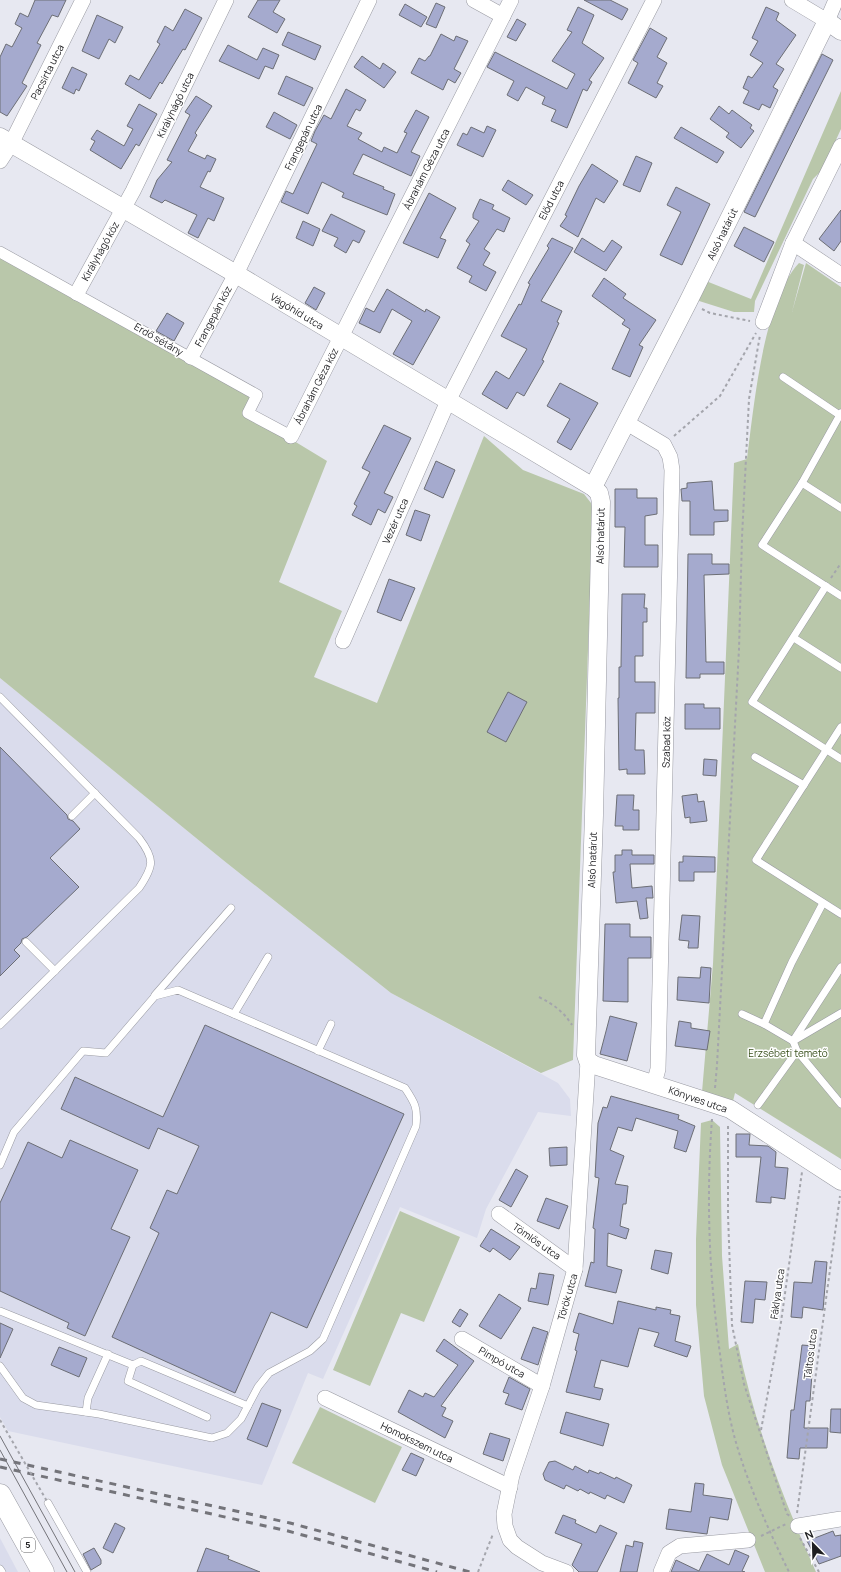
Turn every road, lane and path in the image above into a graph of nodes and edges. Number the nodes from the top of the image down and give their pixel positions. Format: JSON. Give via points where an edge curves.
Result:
{"nodes":[{"id":1,"x":83,"y":0,"type":"edge"},
{"id":2,"x":226,"y":0,"type":"edge"},
{"id":3,"x":369,"y":0,"type":"edge"},
{"id":4,"x":474,"y":0,"type":"edge"},
{"id":5,"x":511,"y":0,"type":"edge"},
{"id":6,"x":654,"y":0,"type":"edge"},
{"id":7,"x":792,"y":0,"type":"edge"},
{"id":8,"x":836,"y":0,"type":"edge"},
{"id":9,"x":503,"y":16,"type":"junction"},
{"id":10,"x":827,"y":21,"type":"junction"},
{"id":11,"x":841,"y":31,"type":"edge"},
{"id":12,"x":5,"y":140,"type":"edge"},
{"id":13,"x":839,"y":154,"type":"edge"},
{"id":14,"x":0,"y":161,"type":"edge"},
{"id":15,"x":124,"y":209,"type":"junction"},
{"id":16,"x":793,"y":243,"type":"junction"},
{"id":17,"x":0,"y":252,"type":"edge"},
{"id":18,"x":236,"y":274,"type":"junction"},
{"id":19,"x":841,"y":275,"type":"edge"},
{"id":20,"x":77,"y":293,"type":"junction"},
{"id":21,"x":688,"y":302,"type":"junction"},
{"id":22,"x":763,"y":322,"type":"junction"},
{"id":23,"x":341,"y":337,"type":"junction"},
{"id":24,"x":191,"y":357,"type":"junction"},
{"id":25,"x":783,"y":377,"type":"dead end"},
{"id":26,"x":448,"y":401,"type":"junction"},
{"id":27,"x":841,"y":414,"type":"edge"},
{"id":28,"x":627,"y":423,"type":"junction"},
{"id":29,"x":291,"y":436,"type":"joint"},
{"id":30,"x":664,"y":444,"type":"junction"},
{"id":31,"x":802,"y":483,"type":"junction"},
{"id":32,"x":593,"y":487,"type":"junction"},
{"id":33,"x":841,"y":508,"type":"edge"},
{"id":34,"x":841,"y":563,"type":"edge"},
{"id":35,"x":826,"y":586,"type":"junction"},
{"id":36,"x":841,"y":596,"type":"edge"},
{"id":37,"x":794,"y":638,"type":"junction"},
{"id":38,"x":343,"y":641,"type":"dead end"},
{"id":39,"x":841,"y":668,"type":"edge"},
{"id":40,"x":0,"y":697,"type":"edge"},
{"id":41,"x":841,"y":727,"type":"edge"},
{"id":42,"x":826,"y":750,"type":"junction"},
{"id":43,"x":755,"y":757,"type":"dead end"},
{"id":44,"x":841,"y":759,"type":"edge"},
{"id":45,"x":804,"y":784,"type":"junction"},
{"id":46,"x":95,"y":793,"type":"junction"},
{"id":47,"x":72,"y":816,"type":"dead end"},
{"id":48,"x":823,"y":903,"type":"junction"},
{"id":49,"x":231,"y":908,"type":"dead end"},
{"id":50,"x":841,"y":914,"type":"edge"},
{"id":51,"x":26,"y":942,"type":"dead end"},
{"id":52,"x":268,"y":957,"type":"dead end"},
{"id":53,"x":841,"y":967,"type":"edge"},
{"id":54,"x":55,"y":971,"type":"junction"},
{"id":55,"x":155,"y":996,"type":"junction"},
{"id":56,"x":538,"y":997,"type":"dead end"},
{"id":57,"x":841,"y":1013,"type":"edge"},
{"id":58,"x":234,"y":1014,"type":"junction"},
{"id":59,"x":742,"y":1014,"type":"dead end"},
{"id":60,"x":331,"y":1024,"type":"dead end"},
{"id":61,"x":764,"y":1024,"type":"junction"},
{"id":62,"x":0,"y":1025,"type":"edge"},
{"id":63,"x":574,"y":1030,"type":"dead end"},
{"id":64,"x":793,"y":1041,"type":"junction"},
{"id":65,"x":318,"y":1051,"type":"junction"},
{"id":66,"x":797,"y":1052,"type":"junction"},
{"id":67,"x":588,"y":1061,"type":"junction"},
{"id":68,"x":654,"y":1084,"type":"junction"},
{"id":69,"x":713,"y":1104,"type":"junction"},
{"id":70,"x":841,"y":1104,"type":"edge"},
{"id":71,"x":758,"y":1105,"type":"dead end"},
{"id":72,"x":728,"y":1126,"type":"dead end"},
{"id":73,"x":804,"y":1157,"type":"junction"},
{"id":74,"x":0,"y":1165,"type":"edge"},
{"id":75,"x":841,"y":1181,"type":"edge"},
{"id":76,"x":841,"y":1189,"type":"edge"},
{"id":77,"x":499,"y":1214,"type":"dead end"},
{"id":78,"x":576,"y":1269,"type":"junction"},
{"id":79,"x":0,"y":1311,"type":"edge"},
{"id":80,"x":462,"y":1339,"type":"dead end"},
{"id":81,"x":108,"y":1354,"type":"junction"},
{"id":82,"x":133,"y":1365,"type":"junction"},
{"id":83,"x":0,"y":1366,"type":"edge"},
{"id":84,"x":542,"y":1386,"type":"junction"},
{"id":85,"x":325,"y":1398,"type":"dead end"},
{"id":86,"x":248,"y":1406,"type":"junction"},
{"id":87,"x":86,"y":1412,"type":"junction"},
{"id":88,"x":207,"y":1417,"type":"dead end"},
{"id":89,"x":0,"y":1420,"type":"edge"},
{"id":90,"x":761,"y":1432,"type":"junction"},
{"id":91,"x":510,"y":1487,"type":"junction"},
{"id":92,"x":0,"y":1495,"type":"edge"},
{"id":93,"x":48,"y":1503,"type":"joint"},
{"id":94,"x":5,"y":1520,"type":"edge"},
{"id":95,"x":841,"y":1520,"type":"edge"},
{"id":96,"x":797,"y":1523,"type":"junction"},
{"id":97,"x":770,"y":1533,"type":"junction"},
{"id":98,"x":748,"y":1540,"type":"joint"},
{"id":99,"x":488,"y":1545,"type":"dead end"},
{"id":100,"x":0,"y":1569,"type":"edge"},
{"id":101,"x":2,"y":1572,"type":"edge"},
{"id":102,"x":29,"y":1572,"type":"edge"},
{"id":103,"x":43,"y":1572,"type":"edge"},
{"id":104,"x":87,"y":1572,"type":"edge"},
{"id":105,"x":478,"y":1572,"type":"edge"},
{"id":106,"x":566,"y":1572,"type":"edge"},
{"id":107,"x":661,"y":1572,"type":"edge"},
{"id":108,"x":789,"y":1572,"type":"edge"},
{"id":109,"x":820,"y":1572,"type":"edge"}],
"edges":[{"from":1,"to":12,"type":"street","name":"Pacsirta utca"},
{"from":2,"to":15,"type":"street","name":"Királyhágó utca"},
{"from":3,"to":18,"type":"street","name":"Frangepán utca"},
{"from":4,"to":9,"type":"street"},
{"from":5,"to":9,"type":"street","name":"Ábrahám Géza utca"},
{"from":6,"to":26,"type":"street","name":"Előd utca"},
{"from":7,"to":10,"type":"street"},
{"from":8,"to":10,"type":"street","name":"Alsó határút"},
{"from":9,"to":23,"type":"street","name":"Ábrahám Géza utca"},
{"from":10,"to":11,"type":"street"},
{"from":10,"to":21,"type":"street","name":"Alsó határút"},
{"from":12,"to":14,"type":"street","name":"Pacsirta utca"},
{"from":12,"to":15,"type":"street","name":"Vágóhíd utca"},
{"from":13,"to":16,"type":"street"},
{"from":15,"to":18,"type":"street","name":"Vágóhíd utca"},
{"from":15,"to":20,"type":"street","name":"Királyhágó köz"},
{"from":16,"to":19,"type":"street"},
{"from":16,"to":22,"type":"street"},
{"from":17,"to":20,"type":"street","name":"Erdő sétány"},
{"from":18,"to":23,"type":"street","name":"Vágóhíd utca"},
{"from":18,"to":24,"type":"street","name":"Frangepán köz"},
{"from":20,"to":24,"type":"street","name":"Erdő sétány"},
{"from":21,"to":22,"type":"path","via":[[710,313]]},
{"from":21,"to":28,"type":"street","name":"Alsó határút"},
{"from":22,"to":30,"type":"path","via":[[720,396]]},
{"from":22,"to":69,"type":"path","via":[[749,399],[738,665]]},
{"from":23,"to":26,"type":"street","name":"Vágóhíd utca"},
{"from":23,"to":29,"type":"street","name":"Ábrahám Géza köz"},
{"from":24,"to":29,"type":"street","name":"Erdő sétány","via":[[257,395],[248,413]]},
{"from":25,"to":27,"type":"lane"},
{"from":26,"to":32,"type":"street","name":"Vágóhíd utca"},
{"from":26,"to":38,"type":"street","name":"Vezér utca"},
{"from":27,"to":31,"type":"lane"},
{"from":28,"to":30,"type":"street"},
{"from":28,"to":32,"type":"street","name":"Alsó határút"},
{"from":30,"to":68,"type":"street","name":"Szabad köz","via":[[672,470],[658,1069]]},
{"from":31,"to":33,"type":"lane"},
{"from":31,"to":35,"type":"lane","via":[[762,546]]},
{"from":32,"to":67,"type":"street","name":"Alsó határút","via":[[599,493],[601,502],[586,1055]]},
{"from":34,"to":35,"type":"path"},
{"from":35,"to":36,"type":"lane"},
{"from":35,"to":37,"type":"lane"},
{"from":37,"to":39,"type":"lane"},
{"from":37,"to":42,"type":"lane","via":[[752,702]]},
{"from":40,"to":46,"type":"lane"},
{"from":41,"to":42,"type":"lane"},
{"from":42,"to":44,"type":"lane"},
{"from":42,"to":45,"type":"lane"},
{"from":43,"to":45,"type":"lane"},
{"from":45,"to":48,"type":"lane","via":[[756,860]]},
{"from":46,"to":47,"type":"lane"},
{"from":46,"to":54,"type":"lane","via":[[139,838],[148,850],[152,862],[149,874],[139,888]]},
{"from":48,"to":50,"type":"lane"},
{"from":48,"to":61,"type":"lane","via":[[792,962]]},
{"from":49,"to":55,"type":"lane"},
{"from":51,"to":54,"type":"lane"},
{"from":52,"to":58,"type":"lane"},
{"from":53,"to":64,"type":"lane"},
{"from":54,"to":62,"type":"lane"},
{"from":55,"to":58,"type":"lane","via":[[178,990]]},
{"from":55,"to":74,"type":"lane","via":[[106,1053],[84,1051],[14,1132]]},
{"from":56,"to":63,"type":"path","via":[[561,1010]]},
{"from":57,"to":64,"type":"lane"},
{"from":58,"to":65,"type":"lane"},
{"from":59,"to":61,"type":"lane"},
{"from":60,"to":65,"type":"lane"},
{"from":61,"to":64,"type":"lane"},
{"from":64,"to":66,"type":"lane"},
{"from":65,"to":86,"type":"lane","via":[[405,1088],[415,1102],[418,1114],[416,1126],[323,1339],[310,1351],[269,1373]]},
{"from":66,"to":70,"type":"lane"},
{"from":66,"to":71,"type":"lane"},
{"from":67,"to":68,"type":"street","name":"Könyves utca"},
{"from":67,"to":78,"type":"street","name":"Török utca"},
{"from":68,"to":69,"type":"street","name":"Könyves utca"},
{"from":69,"to":73,"type":"street","name":"Könyves utca","via":[[739,1114]]},
{"from":69,"to":97,"type":"path","via":[[708,1175],[709,1253],[716,1326],[726,1395],[737,1446]]},
{"from":72,"to":90,"type":"path","via":[[732,1324],[744,1384]]},
{"from":73,"to":75,"type":"street","name":"Könyves utca"},
{"from":73,"to":90,"type":"path","name":"Fáklya utca","via":[[781,1322]]},
{"from":76,"to":96,"type":"path","name":"Táltos utca"},
{"from":77,"to":78,"type":"street","name":"Tömlős utca"},
{"from":78,"to":84,"type":"street","name":"Török utca"},
{"from":79,"to":81,"type":"lane"},
{"from":80,"to":84,"type":"street","name":"Pimpó utca"},
{"from":81,"to":82,"type":"lane"},
{"from":81,"to":87,"type":"lane","via":[[88,1398]]},
{"from":82,"to":86,"type":"lane","via":[[141,1361]]},
{"from":82,"to":88,"type":"lane","via":[[128,1381]]},
{"from":83,"to":87,"type":"lane","via":[[23,1398],[36,1405]]},
{"from":84,"to":91,"type":"street","name":"Török utca"},
{"from":85,"to":91,"type":"street","name":"Homokszem utca"},
{"from":86,"to":87,"type":"lane","via":[[241,1419],[227,1433],[212,1438]]},
{"from":89,"to":93,"type":"path","bridge":true},
{"from":90,"to":96,"type":"path","via":[[787,1514]]},
{"from":91,"to":106,"type":"street","name":"Török utca","via":[[504,1514],[510,1540],[542,1563]]},
{"from":92,"to":94,"type":"main road","number":"5"},
{"from":93,"to":104,"type":"lane"},
{"from":94,"to":102,"type":"main road","number":"5"},
{"from":94,"to":103,"type":"main road","number":"5"},
{"from":95,"to":96,"type":"street"},
{"from":96,"to":97,"type":"path"},
{"from":96,"to":109,"type":"path","via":[[797,1533]]},
{"from":97,"to":98,"type":"path"},
{"from":97,"to":108,"type":"path"},
{"from":98,"to":107,"type":"street","via":[[680,1546],[668,1553]]},
{"from":99,"to":105,"type":"path"},
{"from":100,"to":101,"type":"lane"}]}
